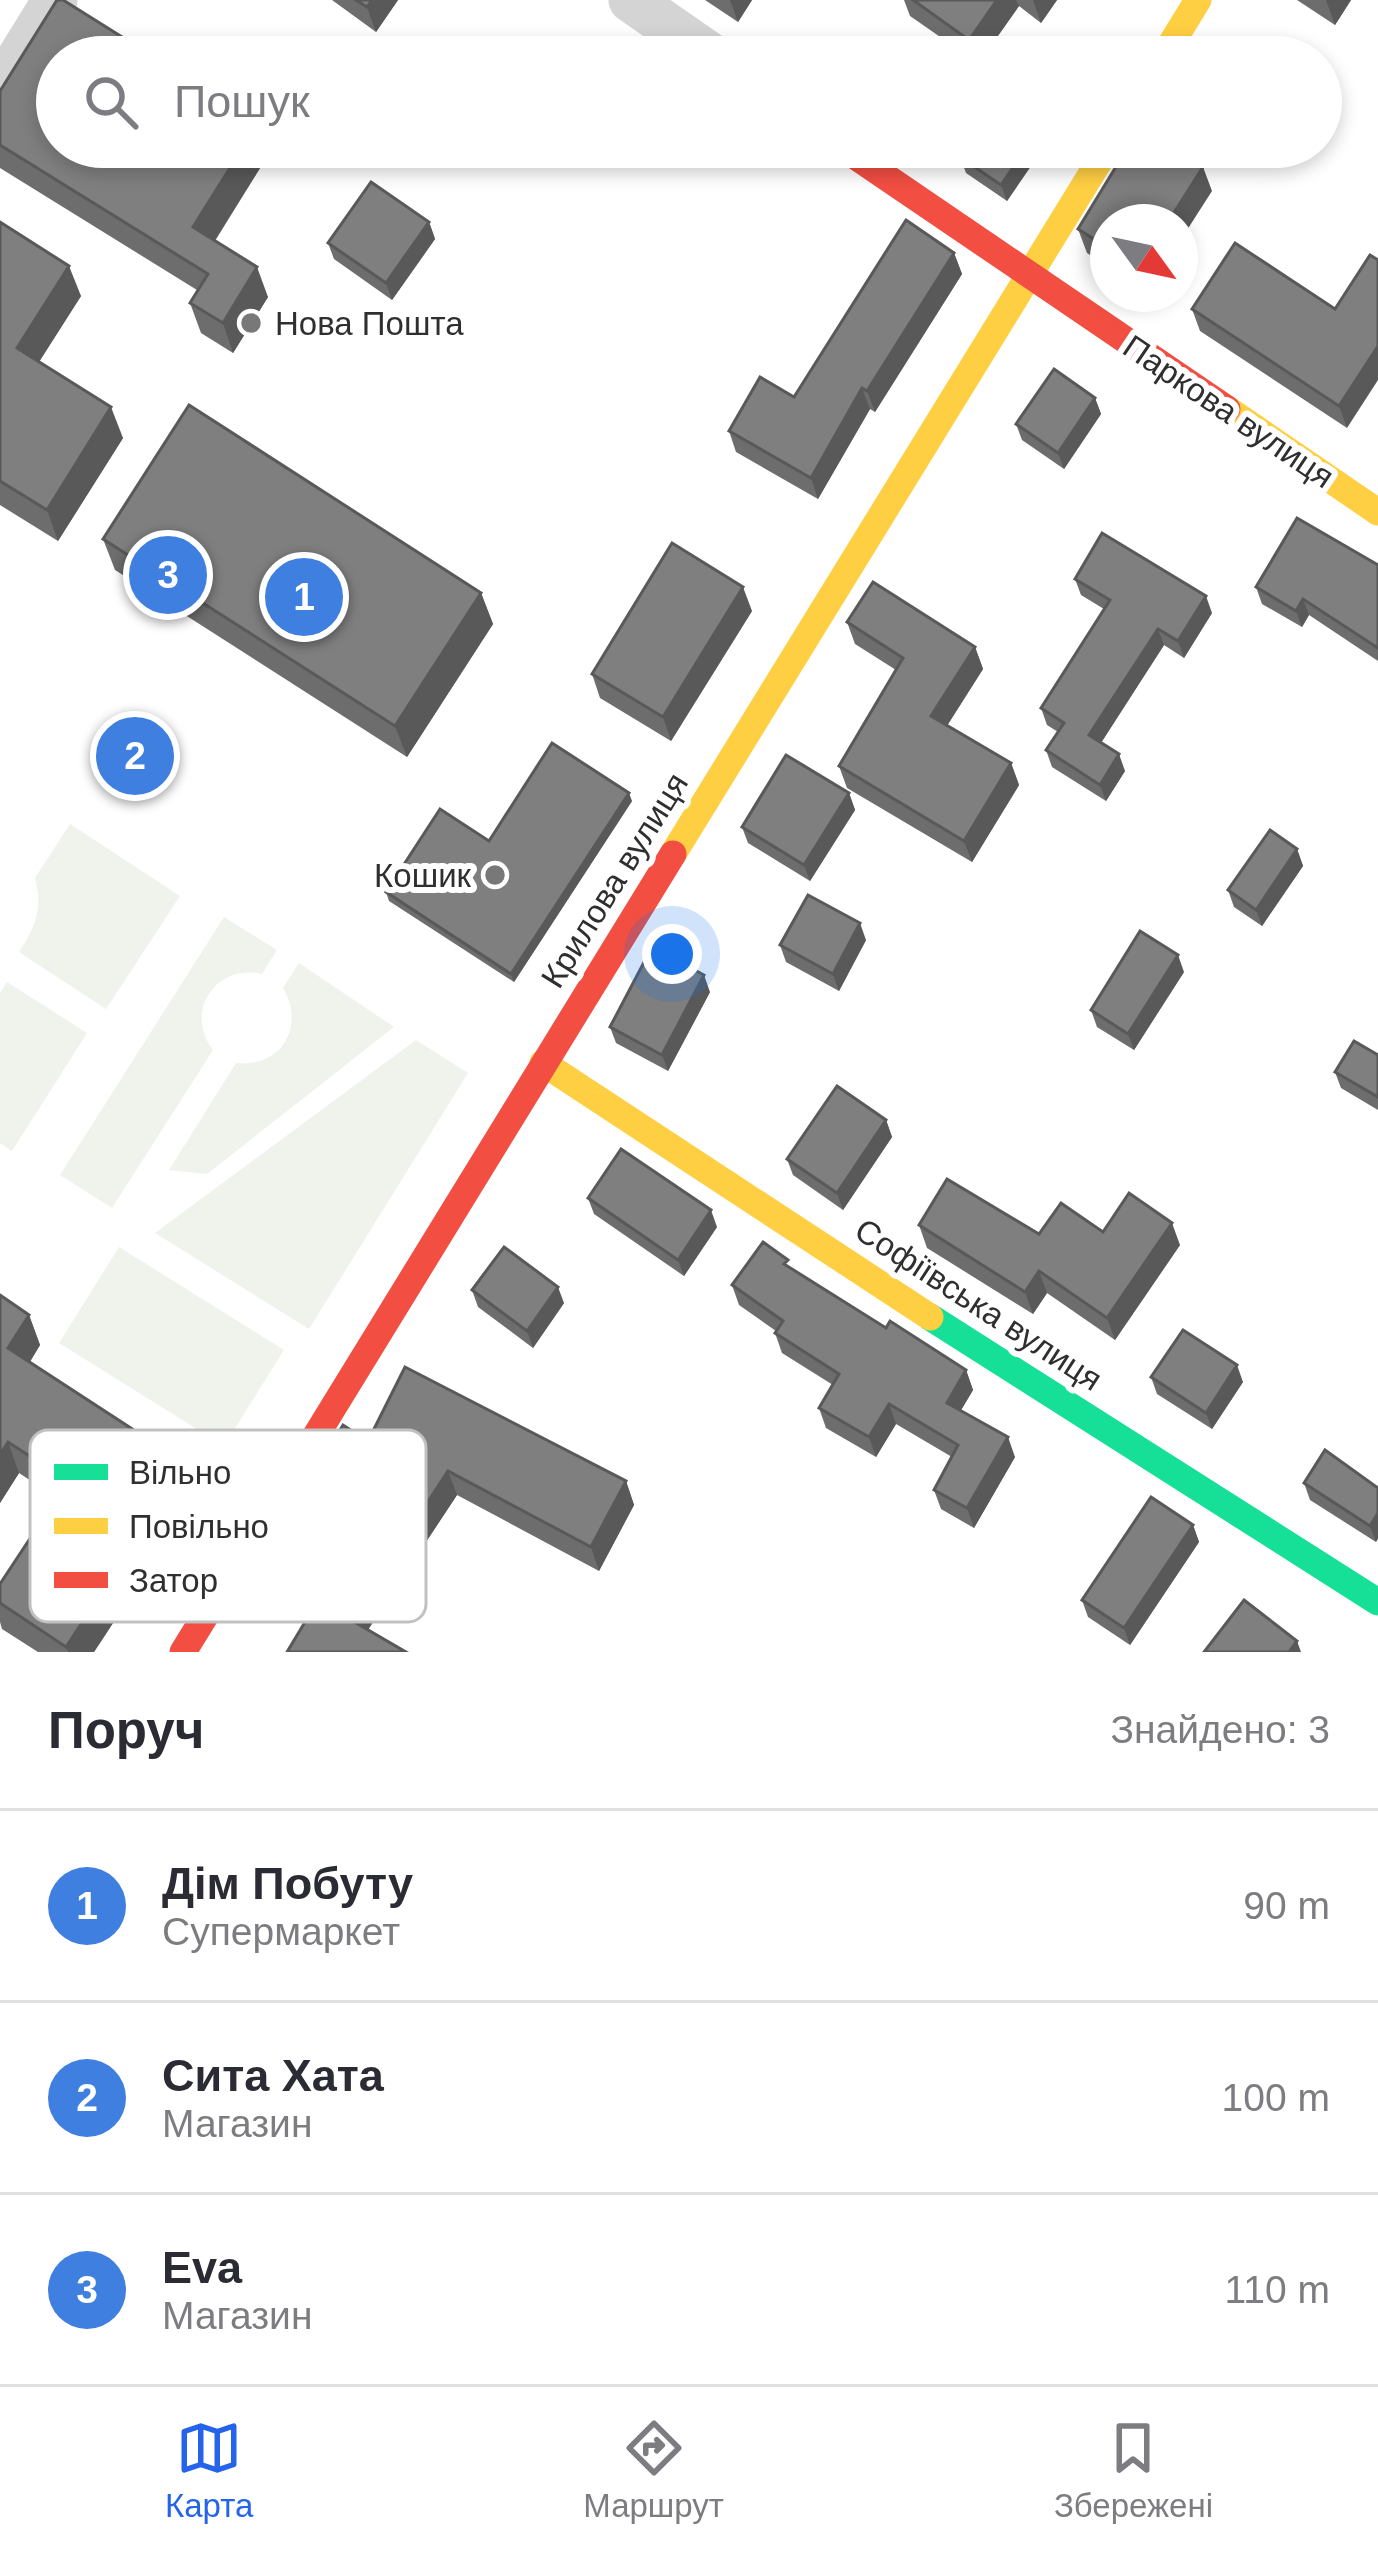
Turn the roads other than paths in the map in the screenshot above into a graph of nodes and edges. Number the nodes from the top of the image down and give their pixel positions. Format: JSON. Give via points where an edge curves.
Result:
{"nodes":[{"id":1,"x":55,"y":0,"type":"edge"},
{"id":2,"x":632,"y":0,"type":"edge"},
{"id":3,"x":1198,"y":0,"type":"edge"},
{"id":4,"x":683,"y":36,"type":"edge"},
{"id":5,"x":1176,"y":36,"type":"edge"},
{"id":6,"x":0,"y":89,"type":"edge"},
{"id":7,"x":872,"y":168,"type":"edge"},
{"id":8,"x":1095,"y":168,"type":"edge"},
{"id":9,"x":1029,"y":277,"type":"junction"},
{"id":10,"x":1378,"y":512,"type":"edge"},
{"id":11,"x":543,"y":1063,"type":"junction"},
{"id":12,"x":319,"y":1430,"type":"edge"},
{"id":13,"x":1378,"y":1602,"type":"edge"},
{"id":14,"x":201,"y":1622,"type":"edge"},
{"id":15,"x":183,"y":1652,"type":"edge"}],
"edges":[{"from":1,"to":6,"type":"street"},
{"from":2,"to":4,"type":"street"},
{"from":3,"to":5,"type":"street"},
{"from":7,"to":9,"type":"street","name":"Паркова вулиця"},
{"from":8,"to":9,"type":"street","name":"Крилова вулиця"},
{"from":9,"to":10,"type":"street","name":"Паркова вулиця"},
{"from":9,"to":11,"type":"street","name":"Крилова вулиця"},
{"from":11,"to":12,"type":"street","name":"Крилова вулиця"},
{"from":11,"to":13,"type":"street","name":"Софіївська вулиця"},
{"from":14,"to":15,"type":"street","name":"Крилова вулиця"}]}
